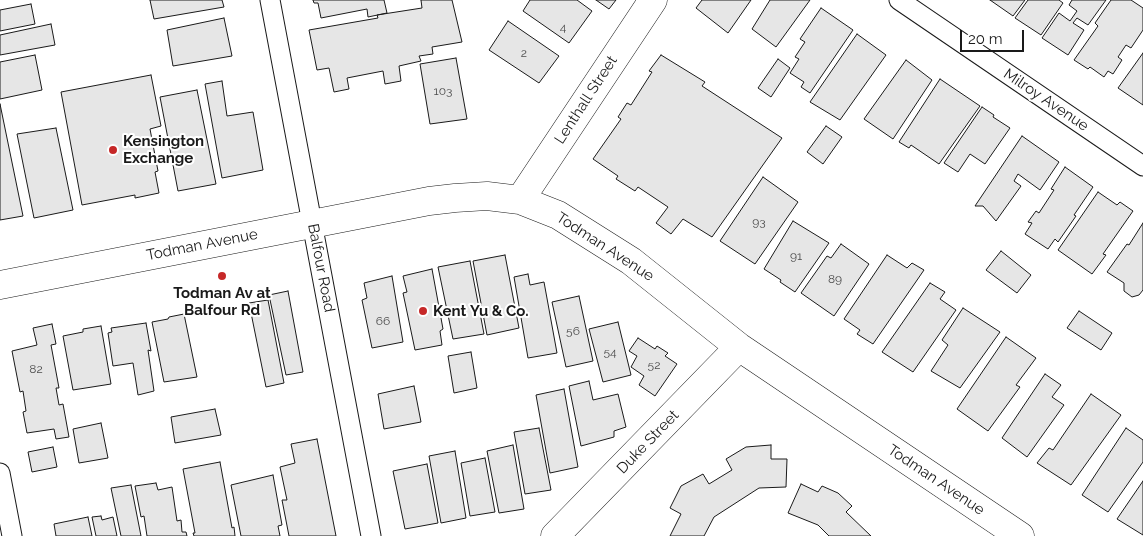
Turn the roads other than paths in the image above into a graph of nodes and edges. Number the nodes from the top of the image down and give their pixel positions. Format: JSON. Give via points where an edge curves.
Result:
{"nodes":[{"id":1,"x":270,"y":0,"type":"edge"},
{"id":2,"x":653,"y":0,"type":"edge"},
{"id":3,"x":898,"y":0,"type":"edge"},
{"id":4,"x":1143,"y":166,"type":"edge"},
{"id":5,"x":520,"y":200,"type":"junction"},
{"id":6,"x":312,"y":223,"type":"junction"},
{"id":7,"x":0,"y":285,"type":"edge"},
{"id":8,"x":739,"y":347,"type":"junction"},
{"id":9,"x":0,"y":473,"type":"edge"},
{"id":10,"x":12,"y":536,"type":"edge"},
{"id":11,"x":371,"y":536,"type":"edge"},
{"id":12,"x":555,"y":536,"type":"edge"},
{"id":13,"x":1020,"y":536,"type":"edge"}],
"edges":[{"from":1,"to":6,"type":"street","name":"Balfour Road"},
{"from":2,"to":5,"type":"main road","name":"Lenthall Street"},
{"from":3,"to":4,"type":"street","name":"Milroy Avenue"},
{"from":5,"to":6,"type":"main road","name":"Todman Avenue","via":[[487,196],[455,198]]},
{"from":5,"to":8,"type":"main road","name":"Todman Avenue","via":[[558,215],[631,261]]},
{"from":6,"to":7,"type":"main road","name":"Todman Avenue"},
{"from":6,"to":11,"type":"street","name":"Balfour Road"},
{"from":8,"to":12,"type":"main road","name":"Duke Street"},
{"from":8,"to":13,"type":"main road","name":"Todman Avenue"},
{"from":9,"to":10,"type":"street"}]}
